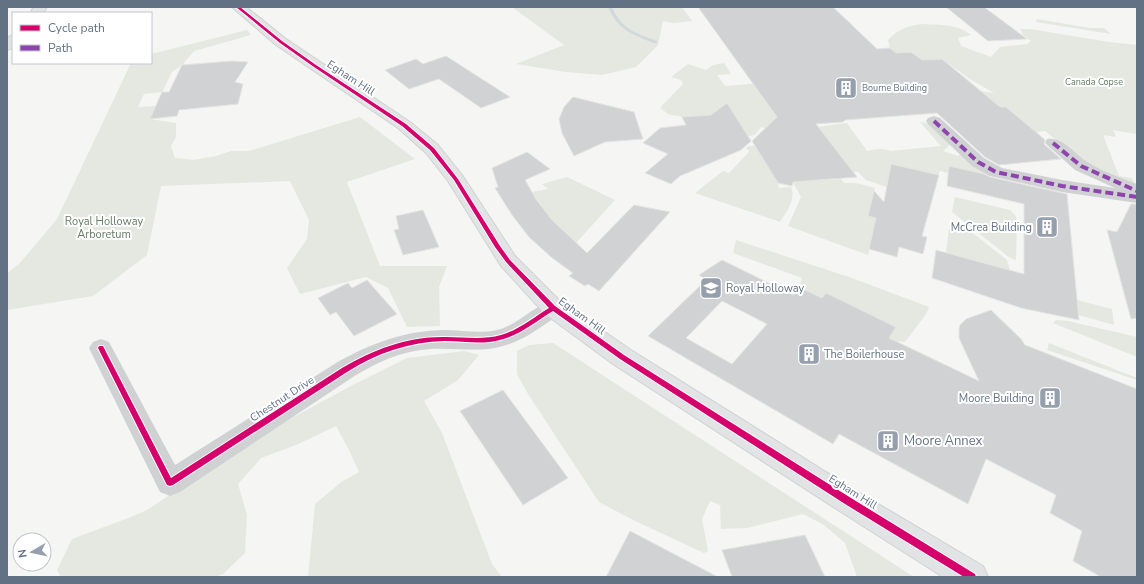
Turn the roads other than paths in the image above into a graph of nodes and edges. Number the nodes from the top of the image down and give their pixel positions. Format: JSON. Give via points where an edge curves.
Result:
{"nodes":[{"id":1,"x":238,"y":7,"type":"edge"},
{"id":2,"x":934,"y":121,"type":"dead end"},
{"id":3,"x":1053,"y":143,"type":"dead end"},
{"id":4,"x":1137,"y":191,"type":"edge"},
{"id":5,"x":1137,"y":197,"type":"edge"},
{"id":6,"x":553,"y":308,"type":"junction"},
{"id":7,"x":101,"y":348,"type":"dead end"},
{"id":8,"x":972,"y":577,"type":"edge"}],
"edges":[{"from":1,"to":6,"type":"main road","name":"Egham Hill","via":[[281,42],[404,125],[432,149],[456,179],[508,261]]},
{"from":2,"to":5,"type":"street","via":[[978,162],[996,172],[1062,186]]},
{"from":3,"to":4,"type":"street","via":[[1081,166]]},
{"from":6,"to":7,"type":"street","name":"Chestnut Drive","via":[[512,334],[501,338],[476,341],[435,339],[403,343],[377,352],[351,365],[170,483]]},
{"from":6,"to":8,"type":"main road","name":"Egham Hill","via":[[622,357]]}]}
